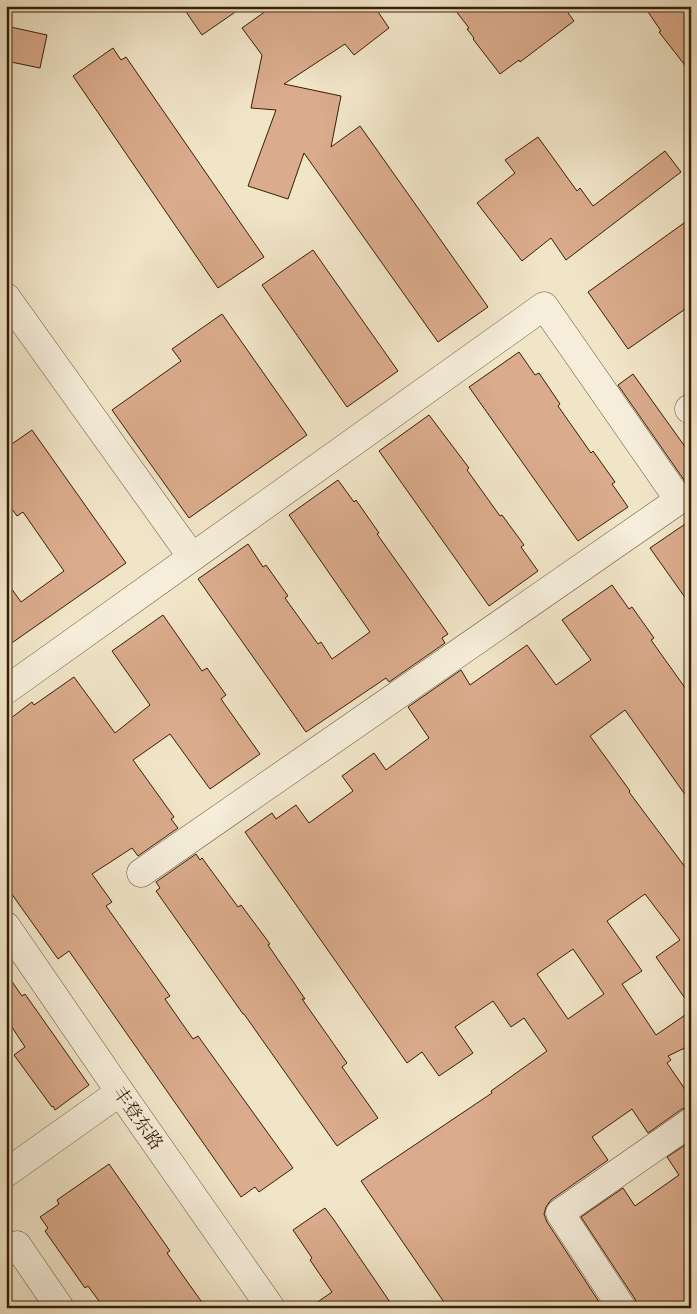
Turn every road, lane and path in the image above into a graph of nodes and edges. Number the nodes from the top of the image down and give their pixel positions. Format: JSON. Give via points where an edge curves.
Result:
{"nodes":[{"id":1,"x":6,"y":297,"type":"edge"},
{"id":2,"x":192,"y":557,"type":"junction"},
{"id":3,"x":6,"y":690,"type":"edge"},
{"id":4,"x":141,"y":873,"type":"dead end"},
{"id":5,"x":6,"y":926,"type":"edge"},
{"id":6,"x":120,"y":1092,"type":"junction"},
{"id":7,"x":691,"y":1122,"type":"edge"},
{"id":8,"x":6,"y":1173,"type":"edge"},
{"id":9,"x":6,"y":1253,"type":"edge"},
{"id":10,"x":60,"y":1308,"type":"edge"},
{"id":11,"x":271,"y":1308,"type":"edge"},
{"id":12,"x":622,"y":1308,"type":"edge"}],
"edges":[{"from":1,"to":2,"type":"street"},
{"from":2,"to":3,"type":"street"},
{"from":2,"to":4,"type":"street","via":[[544,306],[679,500]]},
{"from":5,"to":6,"type":"street","name":"丰登东路"},
{"from":6,"to":8,"type":"street"},
{"from":6,"to":11,"type":"street","name":"丰登东路"},
{"from":7,"to":12,"type":"street","via":[[560,1213]]},
{"from":9,"to":10,"type":"street","via":[[17,1245]]}]}
